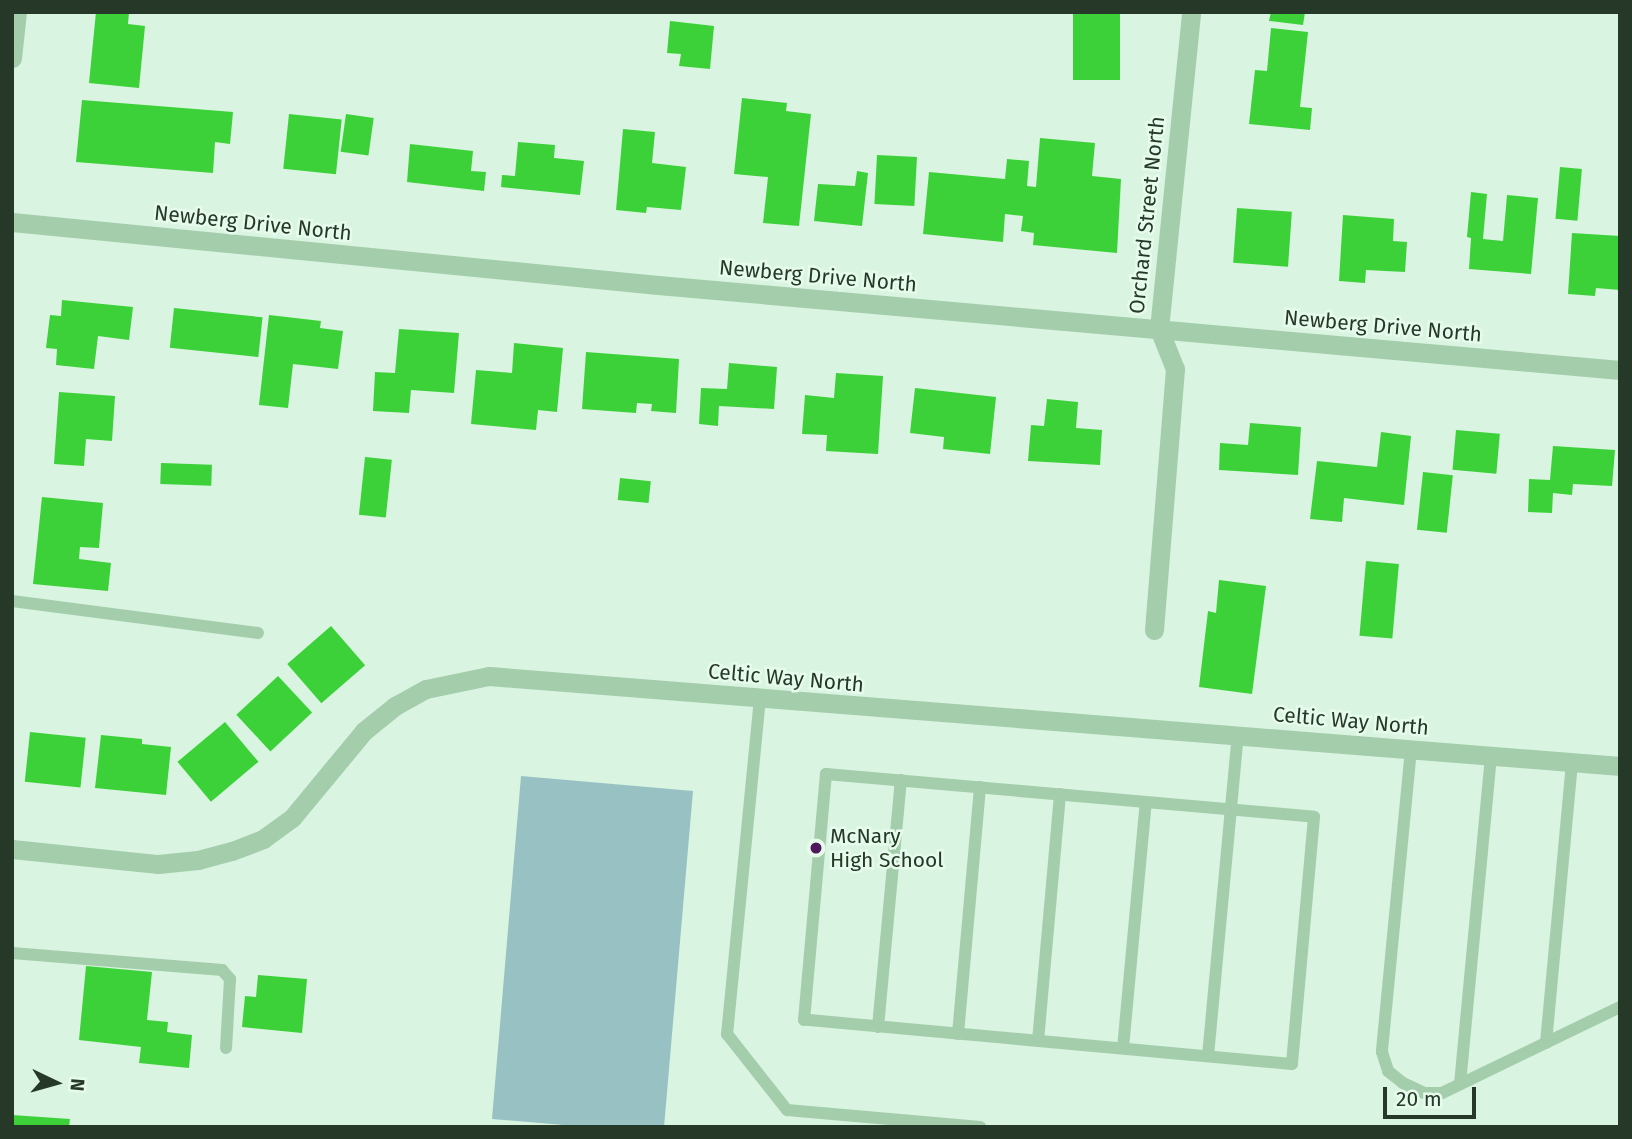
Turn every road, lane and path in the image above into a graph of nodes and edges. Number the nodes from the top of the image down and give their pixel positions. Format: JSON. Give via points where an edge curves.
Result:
{"nodes":[{"id":1,"x":17,"y":12,"type":"edge"},
{"id":2,"x":1191,"y":12,"type":"edge"},
{"id":3,"x":12,"y":58,"type":"edge"},
{"id":4,"x":12,"y":222,"type":"edge"},
{"id":5,"x":1159,"y":329,"type":"junction"},
{"id":6,"x":1620,"y":370,"type":"edge"},
{"id":7,"x":12,"y":601,"type":"edge"},
{"id":8,"x":1154,"y":630,"type":"dead end"},
{"id":9,"x":258,"y":633,"type":"dead end"},
{"id":10,"x":760,"y":698,"type":"junction"},
{"id":11,"x":1238,"y":735,"type":"junction"},
{"id":12,"x":1410,"y":749,"type":"junction"},
{"id":13,"x":1491,"y":755,"type":"junction"},
{"id":14,"x":1572,"y":762,"type":"junction"},
{"id":15,"x":1620,"y":766,"type":"edge"},
{"id":16,"x":901,"y":780,"type":"junction"},
{"id":17,"x":981,"y":787,"type":"junction"},
{"id":18,"x":1060,"y":794,"type":"junction"},
{"id":19,"x":1146,"y":802,"type":"junction"},
{"id":20,"x":1232,"y":810,"type":"junction"},
{"id":21,"x":12,"y":849,"type":"edge"},
{"id":22,"x":12,"y":953,"type":"edge"},
{"id":23,"x":1620,"y":1007,"type":"edge"},
{"id":24,"x":878,"y":1027,"type":"junction"},
{"id":25,"x":958,"y":1034,"type":"junction"},
{"id":26,"x":1038,"y":1041,"type":"junction"},
{"id":27,"x":1546,"y":1042,"type":"junction"},
{"id":28,"x":226,"y":1048,"type":"dead end"},
{"id":29,"x":1123,"y":1048,"type":"junction"},
{"id":30,"x":1208,"y":1056,"type":"junction"},
{"id":31,"x":1460,"y":1084,"type":"junction"},
{"id":32,"x":980,"y":1127,"type":"edge"}],
"edges":[{"from":1,"to":3,"type":"street"},
{"from":2,"to":5,"type":"street","name":"Orchard Street North"},
{"from":4,"to":5,"type":"street","name":"Newberg Drive North"},
{"from":5,"to":6,"type":"street","name":"Newberg Drive North"},
{"from":5,"to":8,"type":"street","name":"Orchard Street North","via":[[1175,369]]},
{"from":7,"to":9,"type":"lane"},
{"from":10,"to":11,"type":"street","name":"Celtic Way North"},
{"from":10,"to":21,"type":"street","name":"Celtic Way North","via":[[520,676],[456,682],[426,690],[395,706],[364,731],[292,818],[263,839],[232,851],[158,864]]},
{"from":10,"to":32,"type":"lane","via":[[727,1034],[787,1110]]},
{"from":11,"to":12,"type":"street","name":"Celtic Way North"},
{"from":11,"to":20,"type":"lane"},
{"from":12,"to":13,"type":"street","name":"Celtic Way North"},
{"from":12,"to":31,"type":"lane","via":[[1382,1052],[1388,1071],[1424,1093],[1442,1093]]},
{"from":13,"to":14,"type":"street","name":"Celtic Way North"},
{"from":13,"to":31,"type":"lane"},
{"from":14,"to":15,"type":"street","name":"Celtic Way North"},
{"from":14,"to":27,"type":"lane"},
{"from":16,"to":17,"type":"lane"},
{"from":16,"to":24,"type":"lane"},
{"from":16,"to":24,"type":"lane","via":[[826,774],[804,1020]]},
{"from":17,"to":18,"type":"lane"},
{"from":17,"to":25,"type":"lane"},
{"from":18,"to":19,"type":"lane"},
{"from":18,"to":26,"type":"lane"},
{"from":19,"to":20,"type":"lane"},
{"from":19,"to":29,"type":"lane"},
{"from":20,"to":30,"type":"lane"},
{"from":20,"to":30,"type":"lane","via":[[1314,817],[1292,1063]]},
{"from":22,"to":28,"type":"lane","via":[[222,970],[230,979]]},
{"from":23,"to":27,"type":"lane"},
{"from":24,"to":25,"type":"lane"},
{"from":25,"to":26,"type":"lane"},
{"from":26,"to":29,"type":"lane"},
{"from":27,"to":31,"type":"lane"},
{"from":29,"to":30,"type":"lane"}]}
